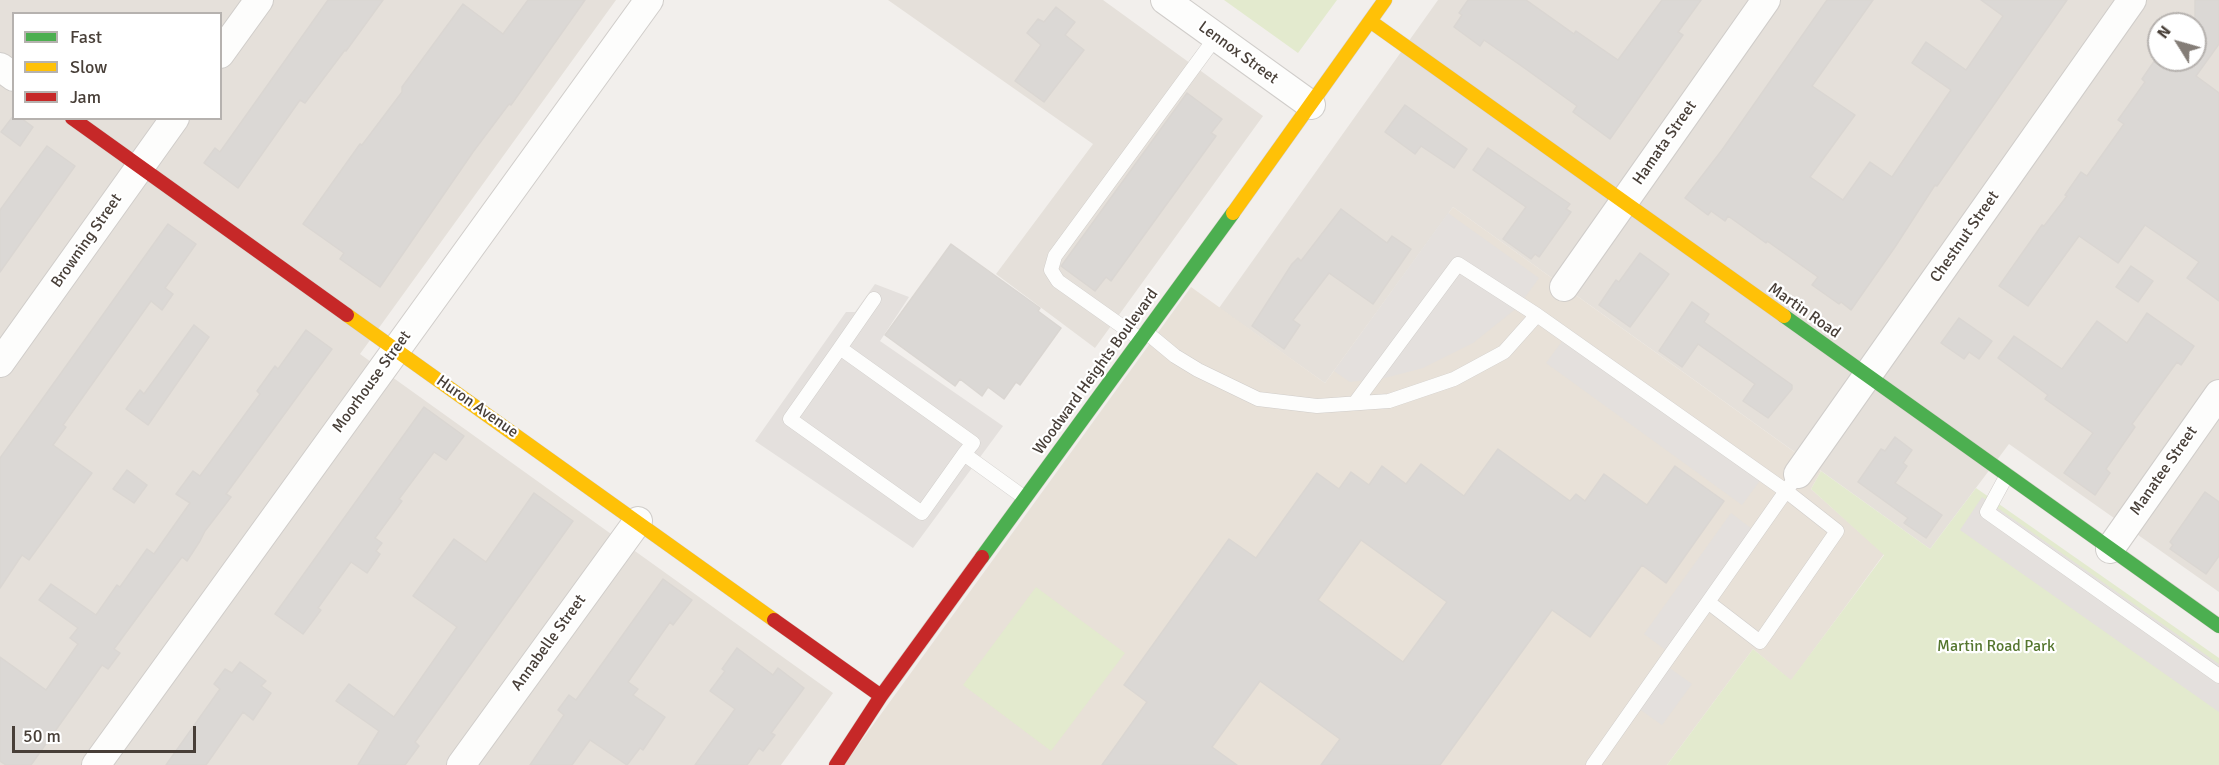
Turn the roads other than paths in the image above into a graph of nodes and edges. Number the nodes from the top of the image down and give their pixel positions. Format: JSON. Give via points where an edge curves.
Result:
{"nodes":[{"id":1,"x":260,"y":0,"type":"edge"},
{"id":2,"x":649,"y":0,"type":"edge"},
{"id":3,"x":1165,"y":0,"type":"edge"},
{"id":4,"x":1385,"y":0,"type":"edge"},
{"id":5,"x":1766,"y":0,"type":"edge"},
{"id":6,"x":2132,"y":0,"type":"edge"},
{"id":7,"x":1370,"y":21,"type":"junction"},
{"id":8,"x":1216,"y":37,"type":"junction"},
{"id":9,"x":222,"y":51,"type":"edge"},
{"id":10,"x":1311,"y":105,"type":"junction"},
{"id":11,"x":75,"y":120,"type":"edge"},
{"id":12,"x":174,"y":120,"type":"edge"},
{"id":13,"x":140,"y":167,"type":"junction"},
{"id":14,"x":1623,"y":202,"type":"junction"},
{"id":15,"x":1564,"y":287,"type":"dead end"},
{"id":16,"x":874,"y":299,"type":"dead end"},
{"id":17,"x":1537,"y":315,"type":"junction"},
{"id":18,"x":1143,"y":336,"type":"junction"},
{"id":19,"x":840,"y":348,"type":"junction"},
{"id":20,"x":396,"y":350,"type":"junction"},
{"id":21,"x":0,"y":363,"type":"edge"},
{"id":22,"x":1868,"y":376,"type":"junction"},
{"id":23,"x":2219,"y":394,"type":"edge"},
{"id":24,"x":1355,"y":404,"type":"junction"},
{"id":25,"x":964,"y":454,"type":"junction"},
{"id":26,"x":2007,"y":476,"type":"junction"},
{"id":27,"x":1792,"y":483,"type":"junction"},
{"id":28,"x":1025,"y":498,"type":"junction"},
{"id":29,"x":638,"y":521,"type":"junction"},
{"id":30,"x":2110,"y":549,"type":"junction"},
{"id":31,"x":1708,"y":602,"type":"junction"},
{"id":32,"x":2219,"y":626,"type":"edge"},
{"id":33,"x":2219,"y":676,"type":"edge"},
{"id":34,"x":881,"y":696,"type":"junction"},
{"id":35,"x":96,"y":765,"type":"edge"},
{"id":36,"x":461,"y":765,"type":"edge"},
{"id":37,"x":836,"y":765,"type":"edge"},
{"id":38,"x":1593,"y":765,"type":"edge"}],
"edges":[{"from":1,"to":9,"type":"street"},
{"from":2,"to":20,"type":"street","name":"Moorhouse Street"},
{"from":3,"to":8,"type":"street","name":"Lennox Street"},
{"from":4,"to":7,"type":"street","name":"Woodward Heights Boulevard"},
{"from":5,"to":14,"type":"street","name":"Hamata Street"},
{"from":6,"to":22,"type":"street","name":"Chestnut Street"},
{"from":7,"to":10,"type":"street","name":"Woodward Heights Boulevard"},
{"from":7,"to":14,"type":"street","name":"Martin Road"},
{"from":8,"to":10,"type":"street","name":"Lennox Street"},
{"from":8,"to":18,"type":"lane","via":[[1055,256],[1051,270],[1058,281]]},
{"from":10,"to":18,"type":"street","name":"Woodward Heights Boulevard"},
{"from":11,"to":13,"type":"street","name":"Huron Avenue"},
{"from":12,"to":13,"type":"street","name":"Browning Street"},
{"from":13,"to":20,"type":"street","name":"Huron Avenue"},
{"from":13,"to":21,"type":"street","name":"Browning Street"},
{"from":14,"to":15,"type":"street","name":"Hamata Street"},
{"from":14,"to":22,"type":"street","name":"Martin Road"},
{"from":16,"to":19,"type":"lane"},
{"from":17,"to":24,"type":"lane","via":[[1504,352],[1454,379],[1389,401]]},
{"from":17,"to":24,"type":"lane","via":[[1458,264]]},
{"from":17,"to":27,"type":"lane"},
{"from":18,"to":24,"type":"lane","via":[[1198,370],[1258,399],[1317,406]]},
{"from":18,"to":28,"type":"street","name":"Woodward Heights Boulevard"},
{"from":19,"to":25,"type":"lane","via":[[973,443]]},
{"from":19,"to":25,"type":"lane","via":[[790,419],[922,513]]},
{"from":20,"to":29,"type":"street","name":"Huron Avenue"},
{"from":20,"to":35,"type":"street","name":"Moorhouse Street"},
{"from":22,"to":26,"type":"street","name":"Martin Road"},
{"from":22,"to":27,"type":"street","name":"Chestnut Street"},
{"from":23,"to":30,"type":"street","name":"Manatee Street"},
{"from":25,"to":28,"type":"lane"},
{"from":26,"to":30,"type":"street","name":"Martin Road"},
{"from":26,"to":33,"type":"lane","via":[[1987,512]]},
{"from":27,"to":31,"type":"lane"},
{"from":27,"to":31,"type":"lane","via":[[1837,531],[1761,642]]},
{"from":28,"to":34,"type":"street","name":"Woodward Heights Boulevard"},
{"from":29,"to":34,"type":"street","name":"Huron Avenue"},
{"from":29,"to":36,"type":"street","name":"Annabelle Street"},
{"from":30,"to":32,"type":"street","name":"Martin Road"},
{"from":31,"to":38,"type":"lane"},
{"from":34,"to":37,"type":"street","name":"Woodward Heights Boulevard"}]}
